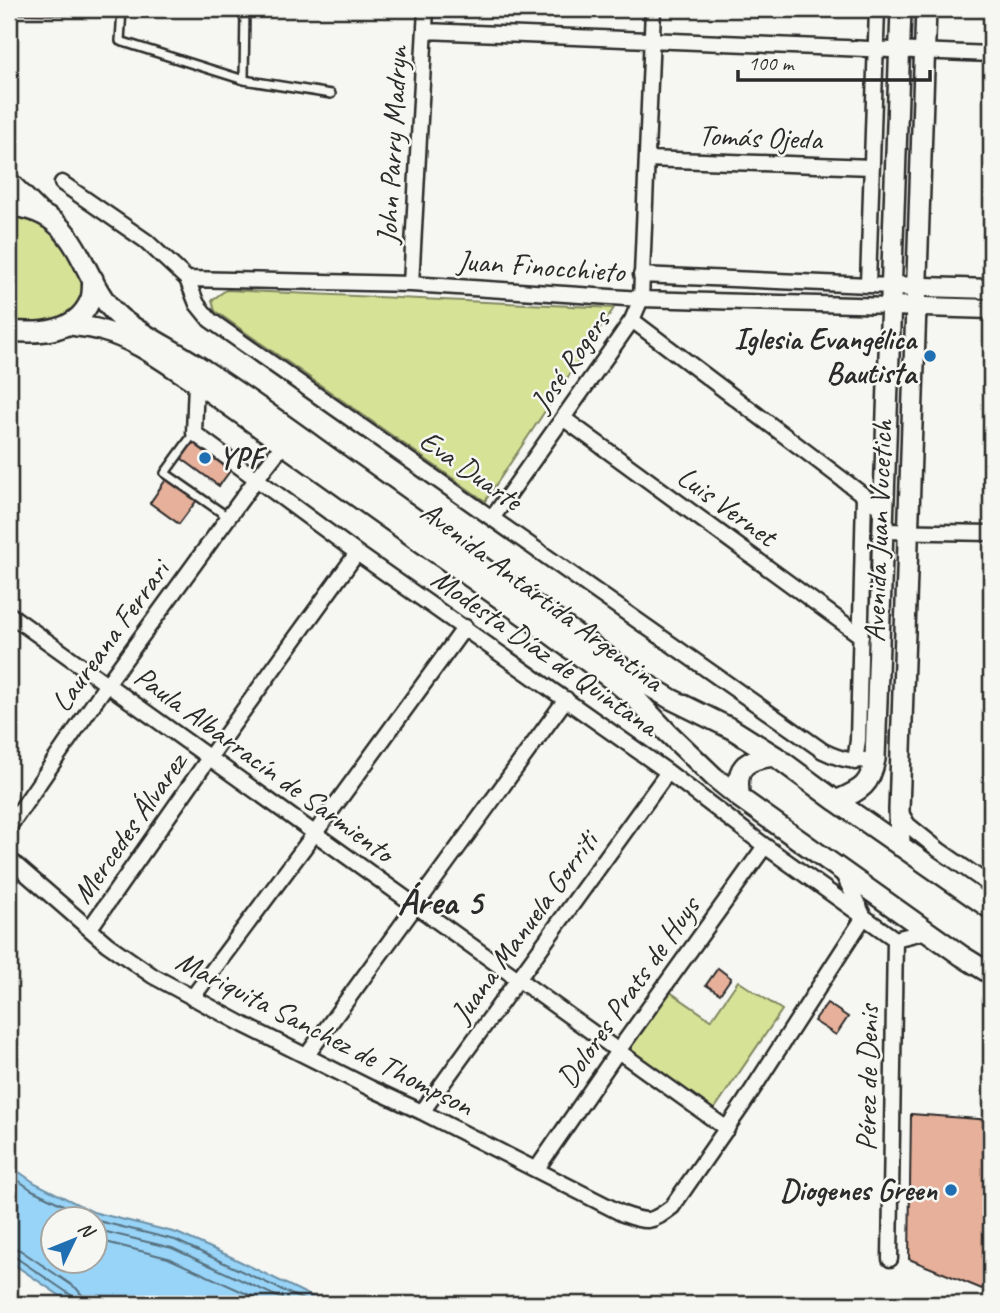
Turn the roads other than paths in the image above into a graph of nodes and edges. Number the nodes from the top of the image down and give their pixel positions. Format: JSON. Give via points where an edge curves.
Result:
{"nodes":[{"id":1,"x":121,"y":9,"type":"edge"},
{"id":2,"x":245,"y":9,"type":"edge"},
{"id":3,"x":426,"y":9,"type":"edge"},
{"id":4,"x":653,"y":9,"type":"edge"},
{"id":5,"x":877,"y":9,"type":"edge"},
{"id":6,"x":901,"y":9,"type":"edge"},
{"id":7,"x":926,"y":9,"type":"edge"},
{"id":8,"x":425,"y":31,"type":"junction"},
{"id":9,"x":651,"y":40,"type":"junction"},
{"id":10,"x":876,"y":49,"type":"junction"},
{"id":11,"x":899,"y":50,"type":"junction"},
{"id":12,"x":924,"y":51,"type":"junction"},
{"id":13,"x":991,"y":54,"type":"edge"},
{"id":14,"x":244,"y":80,"type":"junction"},
{"id":15,"x":331,"y":94,"type":"dead end"},
{"id":16,"x":647,"y":159,"type":"junction"},
{"id":17,"x":872,"y":167,"type":"junction"},
{"id":18,"x":9,"y":182,"type":"edge"},
{"id":19,"x":62,"y":183,"type":"dead end"},
{"id":20,"x":9,"y":206,"type":"edge"},
{"id":21,"x":39,"y":212,"type":"junction"},
{"id":22,"x":641,"y":275,"type":"junction"},
{"id":23,"x":93,"y":279,"type":"junction"},
{"id":24,"x":187,"y":279,"type":"junction"},
{"id":25,"x":411,"y":284,"type":"junction"},
{"id":26,"x":867,"y":284,"type":"junction"},
{"id":27,"x":891,"y":286,"type":"junction"},
{"id":28,"x":991,"y":289,"type":"edge"},
{"id":29,"x":916,"y":297,"type":"junction"},
{"id":30,"x":641,"y":299,"type":"junction"},
{"id":31,"x":891,"y":306,"type":"junction"},
{"id":32,"x":991,"y":309,"type":"edge"},
{"id":33,"x":632,"y":320,"type":"junction"},
{"id":34,"x":70,"y":325,"type":"junction"},
{"id":35,"x":9,"y":331,"type":"edge"},
{"id":36,"x":30,"y":332,"type":"junction"},
{"id":37,"x":9,"y":348,"type":"edge"},
{"id":38,"x":196,"y":382,"type":"junction"},
{"id":39,"x":564,"y":418,"type":"junction"},
{"id":40,"x":194,"y":433,"type":"junction"},
{"id":41,"x":283,"y":445,"type":"junction"},
{"id":42,"x":257,"y":478,"type":"junction"},
{"id":43,"x":864,"y":496,"type":"junction"},
{"id":44,"x":883,"y":510,"type":"junction"},
{"id":45,"x":228,"y":517,"type":"junction"},
{"id":46,"x":493,"y":517,"type":"junction"},
{"id":47,"x":883,"y":531,"type":"junction"},
{"id":48,"x":907,"y":531,"type":"junction"},
{"id":49,"x":991,"y":533,"type":"edge"},
{"id":50,"x":358,"y":552,"type":"junction"},
{"id":51,"x":9,"y":614,"type":"edge"},
{"id":52,"x":465,"y":627,"type":"junction"},
{"id":53,"x":860,"y":636,"type":"junction"},
{"id":54,"x":107,"y":684,"type":"junction"},
{"id":55,"x":566,"y":699,"type":"junction"},
{"id":56,"x":775,"y":756,"type":"junction"},
{"id":57,"x":209,"y":758,"type":"junction"},
{"id":58,"x":875,"y":759,"type":"junction"},
{"id":59,"x":855,"y":762,"type":"junction"},
{"id":60,"x":668,"y":772,"type":"junction"},
{"id":61,"x":740,"y":798,"type":"junction"},
{"id":62,"x":836,"y":802,"type":"junction"},
{"id":63,"x":899,"y":810,"type":"junction"},
{"id":64,"x":9,"y":827,"type":"edge"},
{"id":65,"x":315,"y":833,"type":"junction"},
{"id":66,"x":765,"y":846,"type":"junction"},
{"id":67,"x":900,"y":846,"type":"junction"},
{"id":68,"x":9,"y":859,"type":"edge"},
{"id":69,"x":842,"y":870,"type":"junction"},
{"id":70,"x":991,"y":886,"type":"edge"},
{"id":71,"x":416,"y":906,"type":"junction"},
{"id":72,"x":991,"y":909,"type":"edge"},
{"id":73,"x":864,"y":916,"type":"junction"},
{"id":74,"x":90,"y":928,"type":"junction"},
{"id":75,"x":927,"y":931,"type":"junction"},
{"id":76,"x":895,"y":939,"type":"junction"},
{"id":77,"x":991,"y":974,"type":"edge"},
{"id":78,"x":518,"y":980,"type":"junction"},
{"id":79,"x":192,"y":998,"type":"junction"},
{"id":80,"x":618,"y":1051,"type":"junction"},
{"id":81,"x":307,"y":1055,"type":"junction"},
{"id":82,"x":422,"y":1112,"type":"junction"},
{"id":83,"x":727,"y":1129,"type":"junction"},
{"id":84,"x":536,"y":1170,"type":"junction"},
{"id":85,"x":890,"y":1259,"type":"dead end"}],
"edges":[{"from":1,"to":14,"type":"lane","via":[[120,41]]},
{"from":2,"to":14,"type":"lane"},
{"from":3,"to":8,"type":"street","name":"John Parry Madryn"},
{"from":4,"to":9,"type":"street","name":"José Rogers"},
{"from":5,"to":10,"type":"street"},
{"from":6,"to":11,"type":"main road","name":"Avenida Juan Vucetich"},
{"from":7,"to":12,"type":"main road","name":"Avenida Juan Vucetich"},
{"from":8,"to":9,"type":"street"},
{"from":8,"to":25,"type":"street","name":"John Parry Madryn"},
{"from":9,"to":10,"type":"street"},
{"from":9,"to":16,"type":"street","name":"José Rogers"},
{"from":10,"to":11,"type":"street"},
{"from":10,"to":17,"type":"street"},
{"from":11,"to":12,"type":"street"},
{"from":11,"to":27,"type":"main road","name":"Avenida Juan Vucetich"},
{"from":12,"to":13,"type":"street"},
{"from":12,"to":29,"type":"main road","name":"Avenida Juan Vucetich"},
{"from":14,"to":15,"type":"lane"},
{"from":16,"to":17,"type":"street","name":"Tomás Ojeda"},
{"from":16,"to":22,"type":"street","name":"José Rogers"},
{"from":17,"to":26,"type":"street"},
{"from":18,"to":21,"type":"main road","name":"Avenida Antártida Argentina"},
{"from":19,"to":24,"type":"street","name":"Eva Duarte","via":[[146,241]]},
{"from":20,"to":21,"type":"main road"},
{"from":21,"to":23,"type":"main road","name":"Avenida Antártida Argentina","via":[[68,235]]},
{"from":22,"to":26,"type":"street","name":"Juan Finocchieto"},
{"from":22,"to":30,"type":"street","name":"José Rogers"},
{"from":23,"to":34,"type":"main road","via":[[91,299]]},
{"from":23,"to":56,"type":"main road","name":"Avenida Antártida Argentina","via":[[105,301],[127,323],[206,370],[642,681]]},
{"from":24,"to":25,"type":"street","name":"Juan Finocchieto"},
{"from":24,"to":46,"type":"street","name":"Eva Duarte","via":[[197,304],[210,320]]},
{"from":25,"to":30,"type":"street","name":"Juan Finocchieto"},
{"from":26,"to":27,"type":"street","name":"Juan Finocchieto"},
{"from":27,"to":29,"type":"street"},
{"from":27,"to":31,"type":"main road","name":"Avenida Juan Vucetich"},
{"from":28,"to":29,"type":"street"},
{"from":29,"to":31,"type":"street"},
{"from":29,"to":32,"type":"street"},
{"from":29,"to":48,"type":"main road","name":"Avenida Juan Vucetich"},
{"from":30,"to":31,"type":"street","name":"Juan Finocchieto"},
{"from":30,"to":33,"type":"street","name":"José Rogers"},
{"from":31,"to":44,"type":"main road","name":"Avenida Juan Vucetich"},
{"from":33,"to":39,"type":"street","name":"José Rogers"},
{"from":33,"to":43,"type":"street"},
{"from":34,"to":36,"type":"main road"},
{"from":34,"to":38,"type":"main road","name":"Avenida Antártida Argentina","via":[[119,336]]},
{"from":35,"to":36,"type":"main road"},
{"from":36,"to":37,"type":"main road"},
{"from":38,"to":40,"type":"street"},
{"from":38,"to":41,"type":"main road","name":"Avenida Antártida Argentina"},
{"from":39,"to":46,"type":"street","name":"José Rogers"},
{"from":39,"to":53,"type":"street","name":"Luis Vernet"},
{"from":40,"to":42,"type":"street","name":"Modesta Díaz de Quintana"},
{"from":40,"to":45,"type":"lane","via":[[165,473]]},
{"from":41,"to":42,"type":"street","name":"Laureana Ferrari"},
{"from":41,"to":61,"type":"main road","name":"Avenida Antártida Argentina","via":[[618,684]]},
{"from":42,"to":45,"type":"street","name":"Laureana Ferrari"},
{"from":42,"to":50,"type":"street","name":"Modesta Díaz de Quintana"},
{"from":43,"to":44,"type":"street"},
{"from":43,"to":53,"type":"street"},
{"from":44,"to":47,"type":"main road","name":"Avenida Juan Vucetich"},
{"from":45,"to":54,"type":"street","name":"Laureana Ferrari"},
{"from":46,"to":59,"type":"street","name":"Eva Duarte","via":[[823,751]]},
{"from":47,"to":48,"type":"street"},
{"from":47,"to":58,"type":"main road","name":"Avenida Juan Vucetich"},
{"from":48,"to":49,"type":"street"},
{"from":48,"to":63,"type":"main road","name":"Avenida Juan Vucetich"},
{"from":50,"to":52,"type":"street","name":"Modesta Díaz de Quintana"},
{"from":50,"to":57,"type":"street","name":"Mercedes Álvarez"},
{"from":51,"to":54,"type":"street","name":"Paula Albarracín de Sarmiento"},
{"from":52,"to":55,"type":"street","name":"Modesta Díaz de Quintana"},
{"from":52,"to":65,"type":"street"},
{"from":53,"to":59,"type":"street"},
{"from":54,"to":57,"type":"street","name":"Paula Albarracín de Sarmiento"},
{"from":54,"to":64,"type":"street","name":"Laureana Ferrari"},
{"from":55,"to":60,"type":"street","name":"Modesta Díaz de Quintana"},
{"from":55,"to":71,"type":"street"},
{"from":56,"to":61,"type":"main road","via":[[750,761],[741,770],[737,777]]},
{"from":56,"to":62,"type":"main road","name":"Avenida Antártida Argentina"},
{"from":57,"to":65,"type":"street","name":"Paula Albarracín de Sarmiento"},
{"from":57,"to":74,"type":"street","name":"Mercedes Álvarez"},
{"from":58,"to":59,"type":"street","name":"Eva Duarte"},
{"from":58,"to":62,"type":"main road","name":"Avenida Juan Vucetich","via":[[867,784]]},
{"from":60,"to":66,"type":"street","name":"Modesta Díaz de Quintana"},
{"from":60,"to":78,"type":"street","name":"Juana Manuela Gorriti"},
{"from":61,"to":69,"type":"main road","name":"Avenida Antártida Argentina"},
{"from":62,"to":67,"type":"main road","name":"Avenida Antártida Argentina"},
{"from":63,"to":67,"type":"main road","name":"Avenida Juan Vucetich"},
{"from":63,"to":70,"type":"street","via":[[908,825]]},
{"from":65,"to":71,"type":"street","name":"Paula Albarracín de Sarmiento"},
{"from":65,"to":79,"type":"street"},
{"from":66,"to":73,"type":"street","name":"Modesta Díaz de Quintana"},
{"from":66,"to":80,"type":"street","name":"Dolores Prats de Huys"},
{"from":67,"to":72,"type":"main road","name":"Avenida Antártida Argentina"},
{"from":68,"to":74,"type":"street","name":"Mariquita Sanchez de Thompson"},
{"from":69,"to":73,"type":"street"},
{"from":69,"to":75,"type":"main road","name":"Avenida Antártida Argentina"},
{"from":71,"to":78,"type":"street","name":"Paula Albarracín de Sarmiento"},
{"from":71,"to":81,"type":"street"},
{"from":73,"to":76,"type":"street","name":"Modesta Díaz de Quintana"},
{"from":73,"to":83,"type":"street"},
{"from":74,"to":79,"type":"street","name":"Mariquita Sanchez de Thompson","via":[[153,976]]},
{"from":75,"to":76,"type":"street"},
{"from":75,"to":77,"type":"main road","name":"Avenida Antártida Argentina"},
{"from":76,"to":85,"type":"street","name":"Pérez de Denis"},
{"from":78,"to":80,"type":"street","name":"Paula Albarracín de Sarmiento"},
{"from":78,"to":82,"type":"street","name":"Juana Manuela Gorriti"},
{"from":79,"to":81,"type":"street","name":"Mariquita Sanchez de Thompson"},
{"from":80,"to":83,"type":"street","name":"Paula Albarracín de Sarmiento"},
{"from":80,"to":84,"type":"street","name":"Dolores Prats de Huys"},
{"from":81,"to":82,"type":"street","name":"Mariquita Sanchez de Thompson"},
{"from":82,"to":84,"type":"street","name":"Mariquita Sanchez de Thompson"},
{"from":83,"to":84,"type":"street","name":"Mariquita Sanchez de Thompson","via":[[672,1207],[657,1219],[640,1220]]}]}
